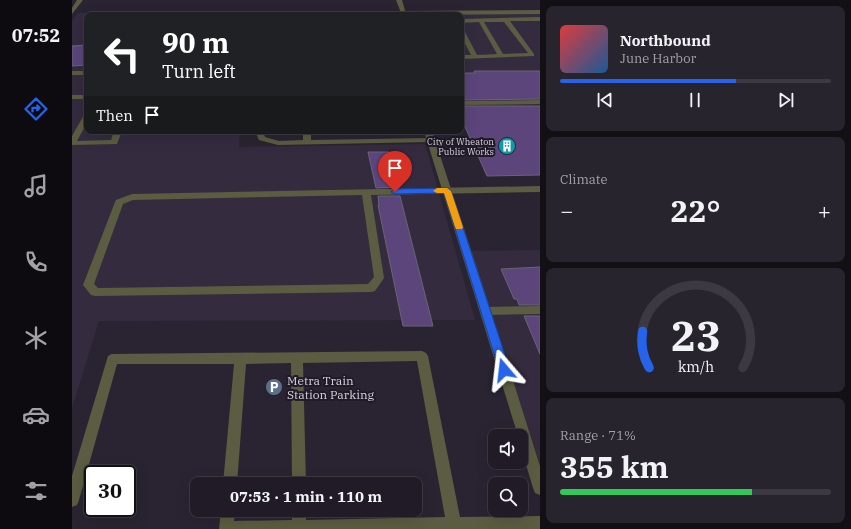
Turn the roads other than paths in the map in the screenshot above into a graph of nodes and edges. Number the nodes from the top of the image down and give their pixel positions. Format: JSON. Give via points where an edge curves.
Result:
{"nodes":[{"id":1,"x":80,"y":0,"type":"edge"},
{"id":2,"x":398,"y":0,"type":"edge"},
{"id":3,"x":72,"y":12,"type":"edge"},
{"id":4,"x":404,"y":12,"type":"edge"},
{"id":5,"x":540,"y":12,"type":"edge"},
{"id":6,"x":464,"y":13,"type":"edge"},
{"id":7,"x":540,"y":19,"type":"edge"},
{"id":8,"x":464,"y":20,"type":"edge"},
{"id":9,"x":480,"y":20,"type":"junction"},
{"id":10,"x":506,"y":20,"type":"junction"},
{"id":11,"x":464,"y":36,"type":"edge"},
{"id":12,"x":475,"y":56,"type":"junction"},
{"id":13,"x":501,"y":56,"type":"junction"},
{"id":14,"x":464,"y":57,"type":"edge"},
{"id":15,"x":72,"y":73,"type":"edge"},
{"id":16,"x":84,"y":73,"type":"edge"},
{"id":17,"x":72,"y":97,"type":"edge"},
{"id":18,"x":84,"y":97,"type":"edge"},
{"id":19,"x":540,"y":102,"type":"edge"},
{"id":20,"x":464,"y":103,"type":"edge"},
{"id":21,"x":84,"y":122,"type":"edge"},
{"id":22,"x":117,"y":134,"type":"edge"},
{"id":23,"x":260,"y":134,"type":"edge"},
{"id":24,"x":307,"y":134,"type":"edge"},
{"id":25,"x":429,"y":136,"type":"edge"},
{"id":26,"x":307,"y":142,"type":"junction"},
{"id":27,"x":72,"y":144,"type":"edge"},
{"id":28,"x":540,"y":189,"type":"edge"},
{"id":29,"x":447,"y":191,"type":"junction"},
{"id":30,"x":366,"y":192,"type":"junction"},
{"id":31,"x":540,"y":310,"type":"edge"},
{"id":32,"x":486,"y":311,"type":"junction"},
{"id":33,"x":297,"y":358,"type":"junction"},
{"id":34,"x":240,"y":360,"type":"junction"},
{"id":35,"x":231,"y":477,"type":"edge"},
{"id":36,"x":299,"y":477,"type":"edge"},
{"id":37,"x":540,"y":488,"type":"edge"},
{"id":38,"x":72,"y":500,"type":"edge"},
{"id":39,"x":227,"y":517,"type":"edge"},
{"id":40,"x":299,"y":517,"type":"edge"},
{"id":41,"x":540,"y":523,"type":"edge"},
{"id":42,"x":455,"y":527,"type":"edge"},
{"id":43,"x":299,"y":528,"type":"edge"},
{"id":44,"x":226,"y":529,"type":"edge"}],
"edges":[{"from":1,"to":3,"type":"street"},
{"from":2,"to":4,"type":"street"},
{"from":5,"to":6,"type":"street"},
{"from":7,"to":10,"type":"street"},
{"from":8,"to":9,"type":"street"},
{"from":9,"to":10,"type":"street"},
{"from":9,"to":13,"type":"street"},
{"from":10,"to":13,"type":"street","via":[[532,55]]},
{"from":11,"to":12,"type":"street"},
{"from":12,"to":13,"type":"street"},
{"from":12,"to":14,"type":"street"},
{"from":15,"to":16,"type":"street"},
{"from":17,"to":18,"type":"street"},
{"from":19,"to":20,"type":"street"},
{"from":21,"to":27,"type":"street"},
{"from":22,"to":27,"type":"street","via":[[114,142]]},
{"from":23,"to":26,"type":"street","via":[[262,138],[278,143]]},
{"from":24,"to":26,"type":"street"},
{"from":25,"to":26,"type":"street"},
{"from":25,"to":29,"type":"street"},
{"from":28,"to":29,"type":"street"},
{"from":29,"to":30,"type":"street"},
{"from":29,"to":32,"type":"street"},
{"from":30,"to":30,"type":"street","via":[[132,197],[119,202],[88,285],[95,292],[371,288],[379,278]]},
{"from":31,"to":32,"type":"street"},
{"from":32,"to":37,"type":"street"},
{"from":33,"to":34,"type":"street"},
{"from":33,"to":36,"type":"street"},
{"from":33,"to":42,"type":"street","via":[[422,356]]},
{"from":34,"to":35,"type":"street"},
{"from":34,"to":38,"type":"street","via":[[112,359]]},
{"from":39,"to":44,"type":"street"},
{"from":40,"to":43,"type":"street"},
{"from":41,"to":42,"type":"street"},
{"from":42,"to":43,"type":"street"},
{"from":43,"to":44,"type":"street"}]}
